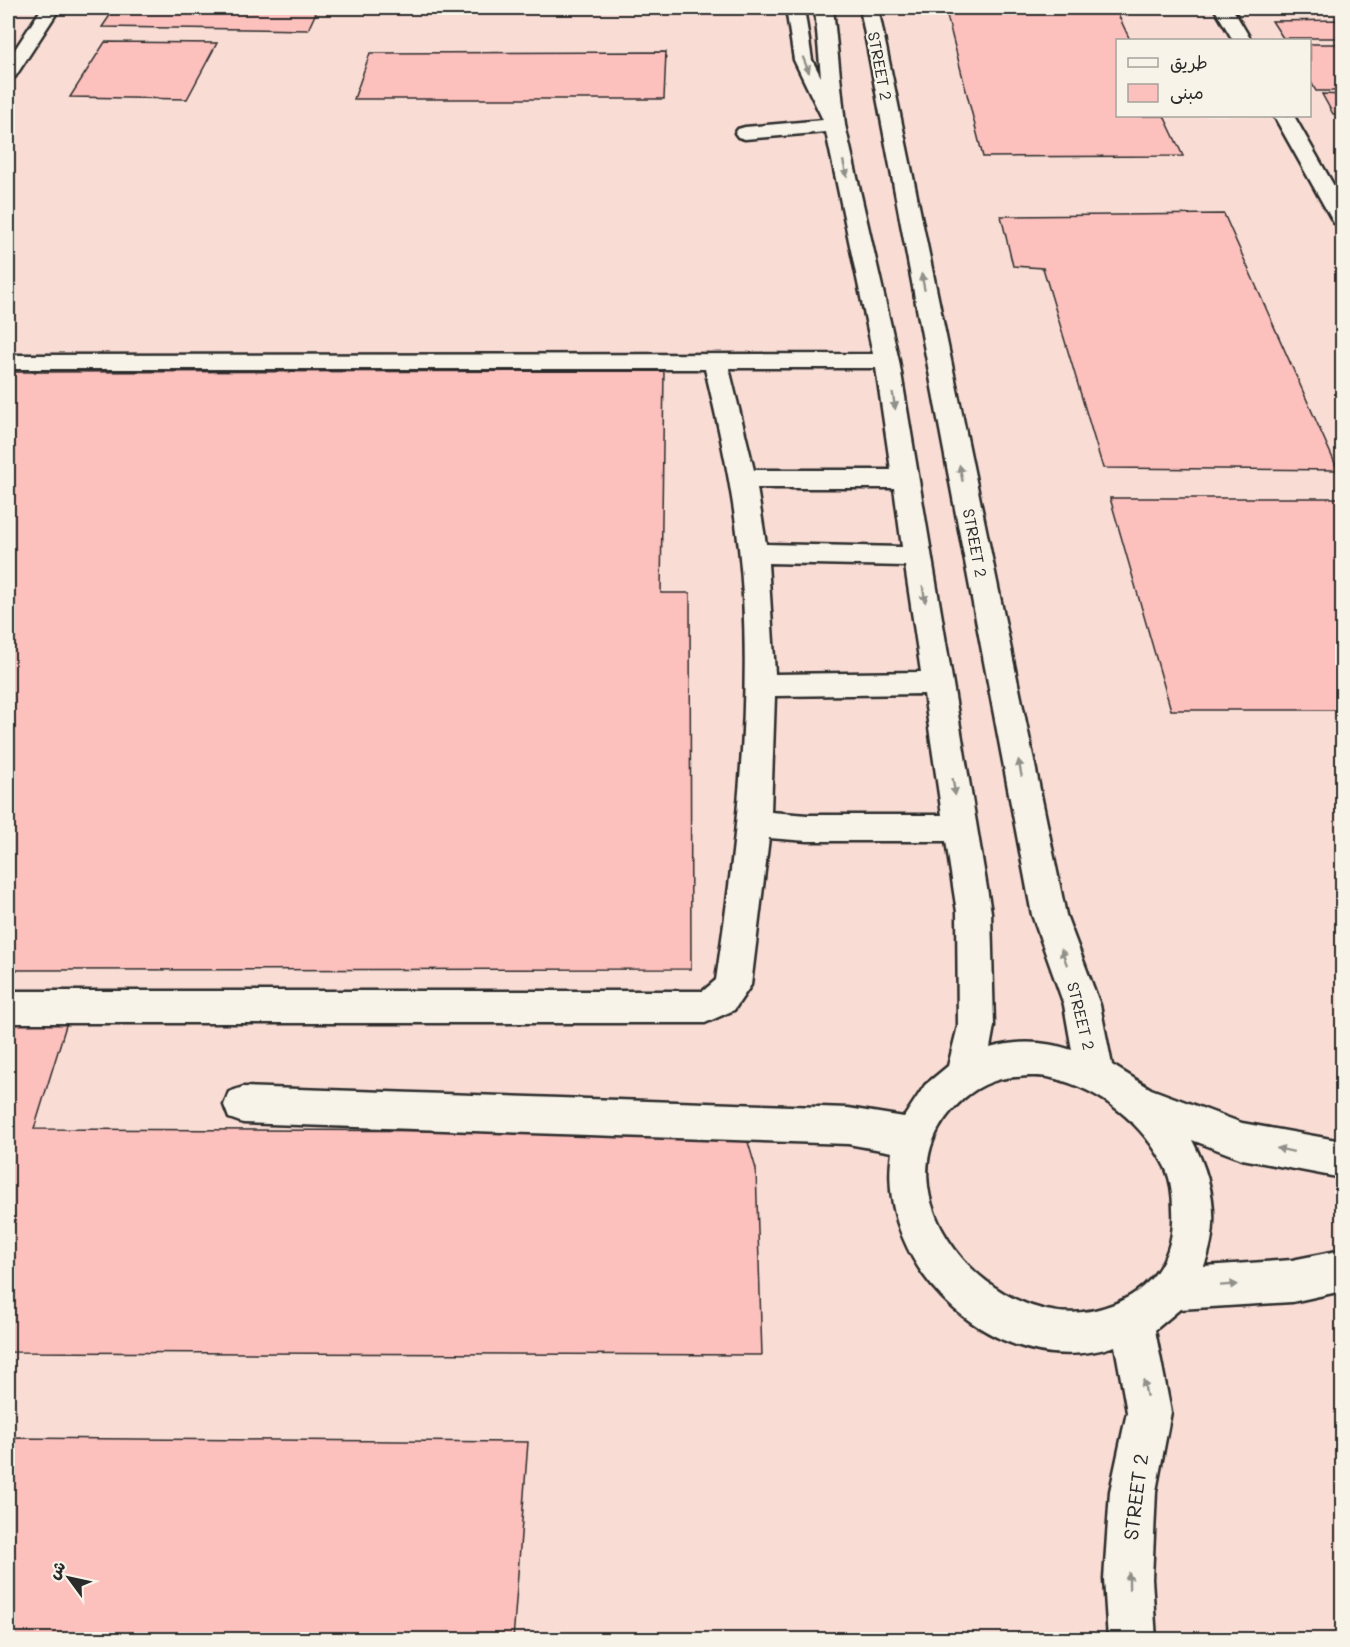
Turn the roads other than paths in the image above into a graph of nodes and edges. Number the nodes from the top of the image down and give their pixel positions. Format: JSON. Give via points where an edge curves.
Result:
{"nodes":[{"id":1,"x":51,"y":8,"type":"edge"},
{"id":2,"x":795,"y":8,"type":"edge"},
{"id":3,"x":824,"y":8,"type":"edge"},
{"id":4,"x":869,"y":8,"type":"edge"},
{"id":5,"x":1223,"y":8,"type":"edge"},
{"id":6,"x":1241,"y":39,"type":"edge"},
{"id":7,"x":8,"y":73,"type":"edge"},
{"id":8,"x":1285,"y":117,"type":"edge"},
{"id":9,"x":835,"y":125,"type":"junction"},
{"id":10,"x":746,"y":133,"type":"dead end"},
{"id":11,"x":1342,"y":218,"type":"edge"},
{"id":12,"x":715,"y":361,"type":"junction"},
{"id":13,"x":887,"y":361,"type":"junction"},
{"id":14,"x":8,"y":362,"type":"edge"},
{"id":15,"x":744,"y":479,"type":"junction"},
{"id":16,"x":906,"y":479,"type":"junction"},
{"id":17,"x":756,"y":554,"type":"junction"},
{"id":18,"x":918,"y":557,"type":"junction"},
{"id":19,"x":938,"y":683,"type":"junction"},
{"id":20,"x":762,"y":685,"type":"junction"},
{"id":21,"x":755,"y":824,"type":"junction"},
{"id":22,"x":961,"y":828,"type":"junction"},
{"id":23,"x":8,"y":1007,"type":"edge"},
{"id":24,"x":965,"y":1074,"type":"junction"},
{"id":25,"x":1095,"y":1074,"type":"junction"},
{"id":26,"x":1139,"y":1103,"type":"junction"},
{"id":27,"x":243,"y":1105,"type":"dead end"},
{"id":28,"x":913,"y":1137,"type":"junction"},
{"id":29,"x":1342,"y":1159,"type":"edge"},
{"id":30,"x":1342,"y":1270,"type":"edge"},
{"id":31,"x":1171,"y":1289,"type":"junction"},
{"id":32,"x":1132,"y":1320,"type":"junction"},
{"id":33,"x":1132,"y":1640,"type":"edge"}],
"edges":[{"from":1,"to":7,"type":"street"},
{"from":2,"to":9,"type":"street","one_way":true,"via":[[803,60]]},
{"from":3,"to":9,"type":"street"},
{"from":25,"to":4,"type":"street","name":"STREET 2","one_way":true,"via":[[1082,1005],[1049,915]]},
{"from":5,"to":6,"type":"street"},
{"from":8,"to":11,"type":"street"},
{"from":9,"to":10,"type":"street"},
{"from":9,"to":13,"type":"street","one_way":true},
{"from":12,"to":13,"type":"street"},
{"from":12,"to":14,"type":"street"},
{"from":12,"to":15,"type":"street","via":[[732,417]]},
{"from":13,"to":16,"type":"street","one_way":true},
{"from":15,"to":16,"type":"street"},
{"from":15,"to":17,"type":"street"},
{"from":16,"to":18,"type":"street"},
{"from":17,"to":18,"type":"street"},
{"from":17,"to":20,"type":"street"},
{"from":18,"to":19,"type":"street","one_way":true},
{"from":19,"to":20,"type":"street"},
{"from":19,"to":22,"type":"street","one_way":true},
{"from":20,"to":21,"type":"street"},
{"from":21,"to":22,"type":"street"},
{"from":21,"to":23,"type":"street","via":[[733,985],[722,999],[705,1007]]},
{"from":22,"to":24,"type":"street","via":[[974,912],[976,1003],[976,1026]]},
{"from":24,"to":25,"type":"street","via":[[1005,1061],[1050,1060]]},
{"from":24,"to":28,"type":"street","via":[[933,1100]]},
{"from":25,"to":26,"type":"street"},
{"from":29,"to":26,"type":"street","one_way":true,"via":[[1242,1141]]},
{"from":26,"to":31,"type":"street","via":[[1168,1136],[1188,1174],[1194,1215],[1190,1255]]},
{"from":27,"to":28,"type":"street","via":[[848,1126]]},
{"from":28,"to":32,"type":"street","via":[[907,1181],[918,1227],[944,1271],[985,1307],[1034,1328],[1085,1334]]},
{"from":31,"to":30,"type":"street","one_way":true,"via":[[1292,1281]]},
{"from":31,"to":32,"type":"street","via":[[1154,1308]]},
{"from":33,"to":32,"type":"street","name":"STREET 2","one_way":true,"via":[[1128,1579],[1134,1491],[1149,1412]]}]}
